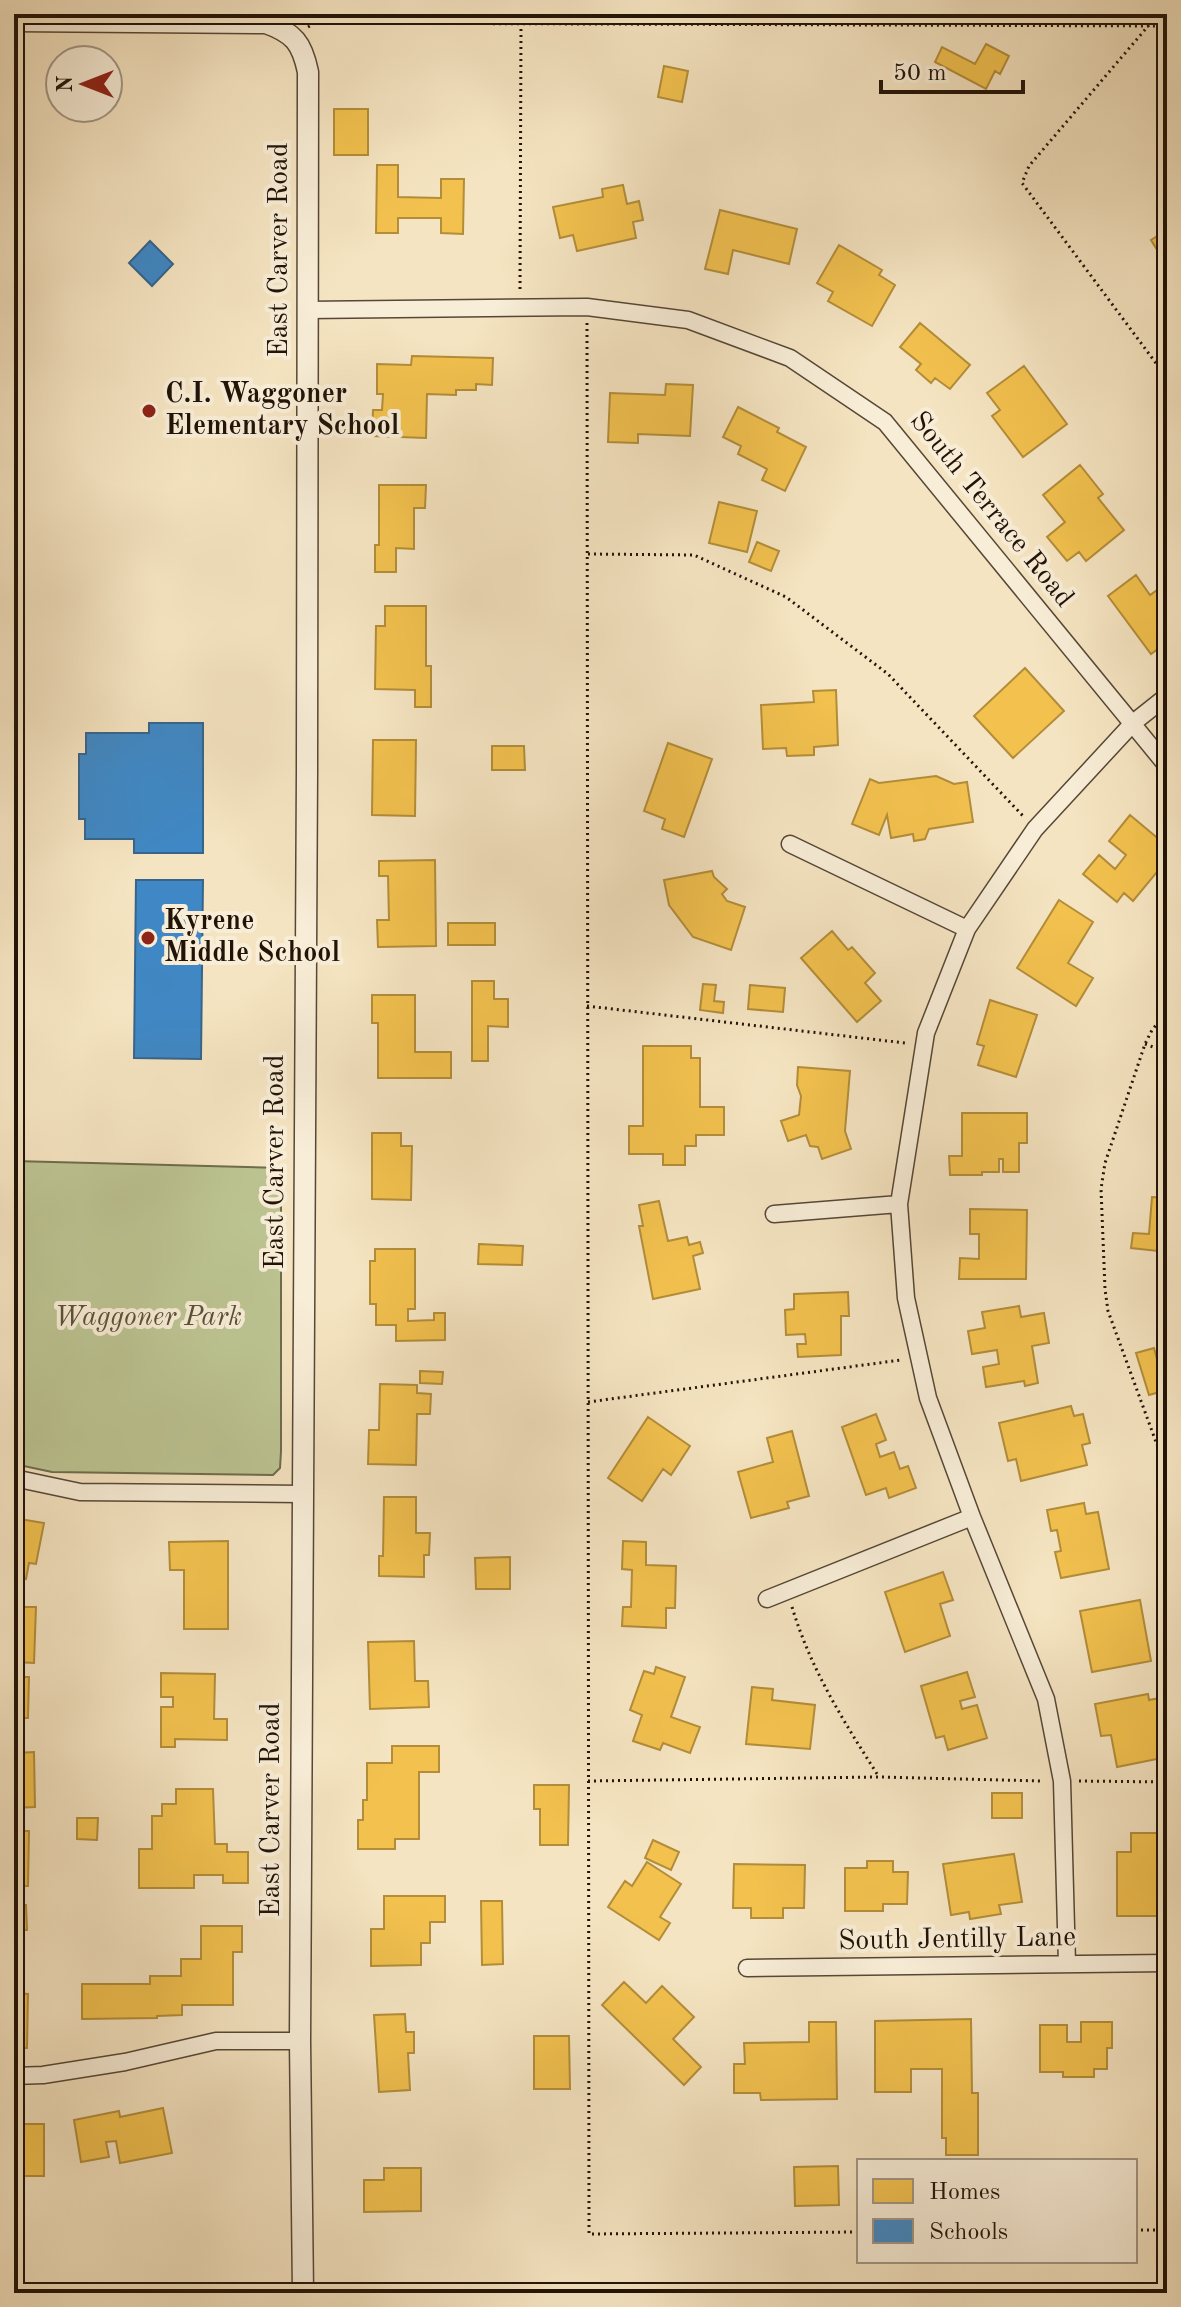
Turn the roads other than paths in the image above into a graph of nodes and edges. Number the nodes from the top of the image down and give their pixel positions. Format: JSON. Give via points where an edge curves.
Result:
{"nodes":[{"id":1,"x":14,"y":21,"type":"edge"},
{"id":2,"x":307,"y":310,"type":"junction"},
{"id":3,"x":1167,"y":696,"type":"edge"},
{"id":4,"x":1133,"y":723,"type":"junction"},
{"id":5,"x":1167,"y":766,"type":"edge"},
{"id":6,"x":790,"y":844,"type":"dead end"},
{"id":7,"x":967,"y":929,"type":"junction"},
{"id":8,"x":899,"y":1204,"type":"junction"},
{"id":9,"x":774,"y":1214,"type":"dead end"},
{"id":10,"x":14,"y":1478,"type":"edge"},
{"id":11,"x":302,"y":1494,"type":"junction"},
{"id":12,"x":972,"y":1517,"type":"junction"},
{"id":13,"x":767,"y":1599,"type":"dead end"},
{"id":14,"x":1167,"y":1963,"type":"edge"},
{"id":15,"x":1067,"y":1964,"type":"junction"},
{"id":16,"x":747,"y":1968,"type":"dead end"},
{"id":17,"x":300,"y":2041,"type":"junction"},
{"id":18,"x":14,"y":2076,"type":"edge"},
{"id":19,"x":303,"y":2293,"type":"edge"}],
"edges":[{"from":1,"to":2,"type":"street","name":"East Carver Road","via":[[254,21],[292,36],[308,72]]},
{"from":2,"to":4,"type":"street","name":"South Terrace Road","via":[[587,307],[688,320],[790,358],[885,422]]},
{"from":2,"to":11,"type":"street","name":"East Carver Road"},
{"from":3,"to":4,"type":"street"},
{"from":4,"to":5,"type":"street","name":"South Terrace Road"},
{"from":4,"to":7,"type":"street","via":[[1035,829]]},
{"from":6,"to":7,"type":"street"},
{"from":7,"to":8,"type":"street","via":[[926,1033]]},
{"from":8,"to":9,"type":"street"},
{"from":8,"to":12,"type":"street","via":[[906,1298],[928,1398]]},
{"from":10,"to":11,"type":"street","via":[[80,1492]]},
{"from":11,"to":17,"type":"street","name":"East Carver Road"},
{"from":12,"to":13,"type":"street"},
{"from":12,"to":15,"type":"street","via":[[1046,1699],[1062,1781]]},
{"from":14,"to":15,"type":"street","name":"South Jentilly Lane"},
{"from":15,"to":16,"type":"street","name":"South Jentilly Lane"},
{"from":17,"to":18,"type":"street","via":[[216,2041],[125,2062]]},
{"from":17,"to":19,"type":"street","name":"East Carver Road"}]}
